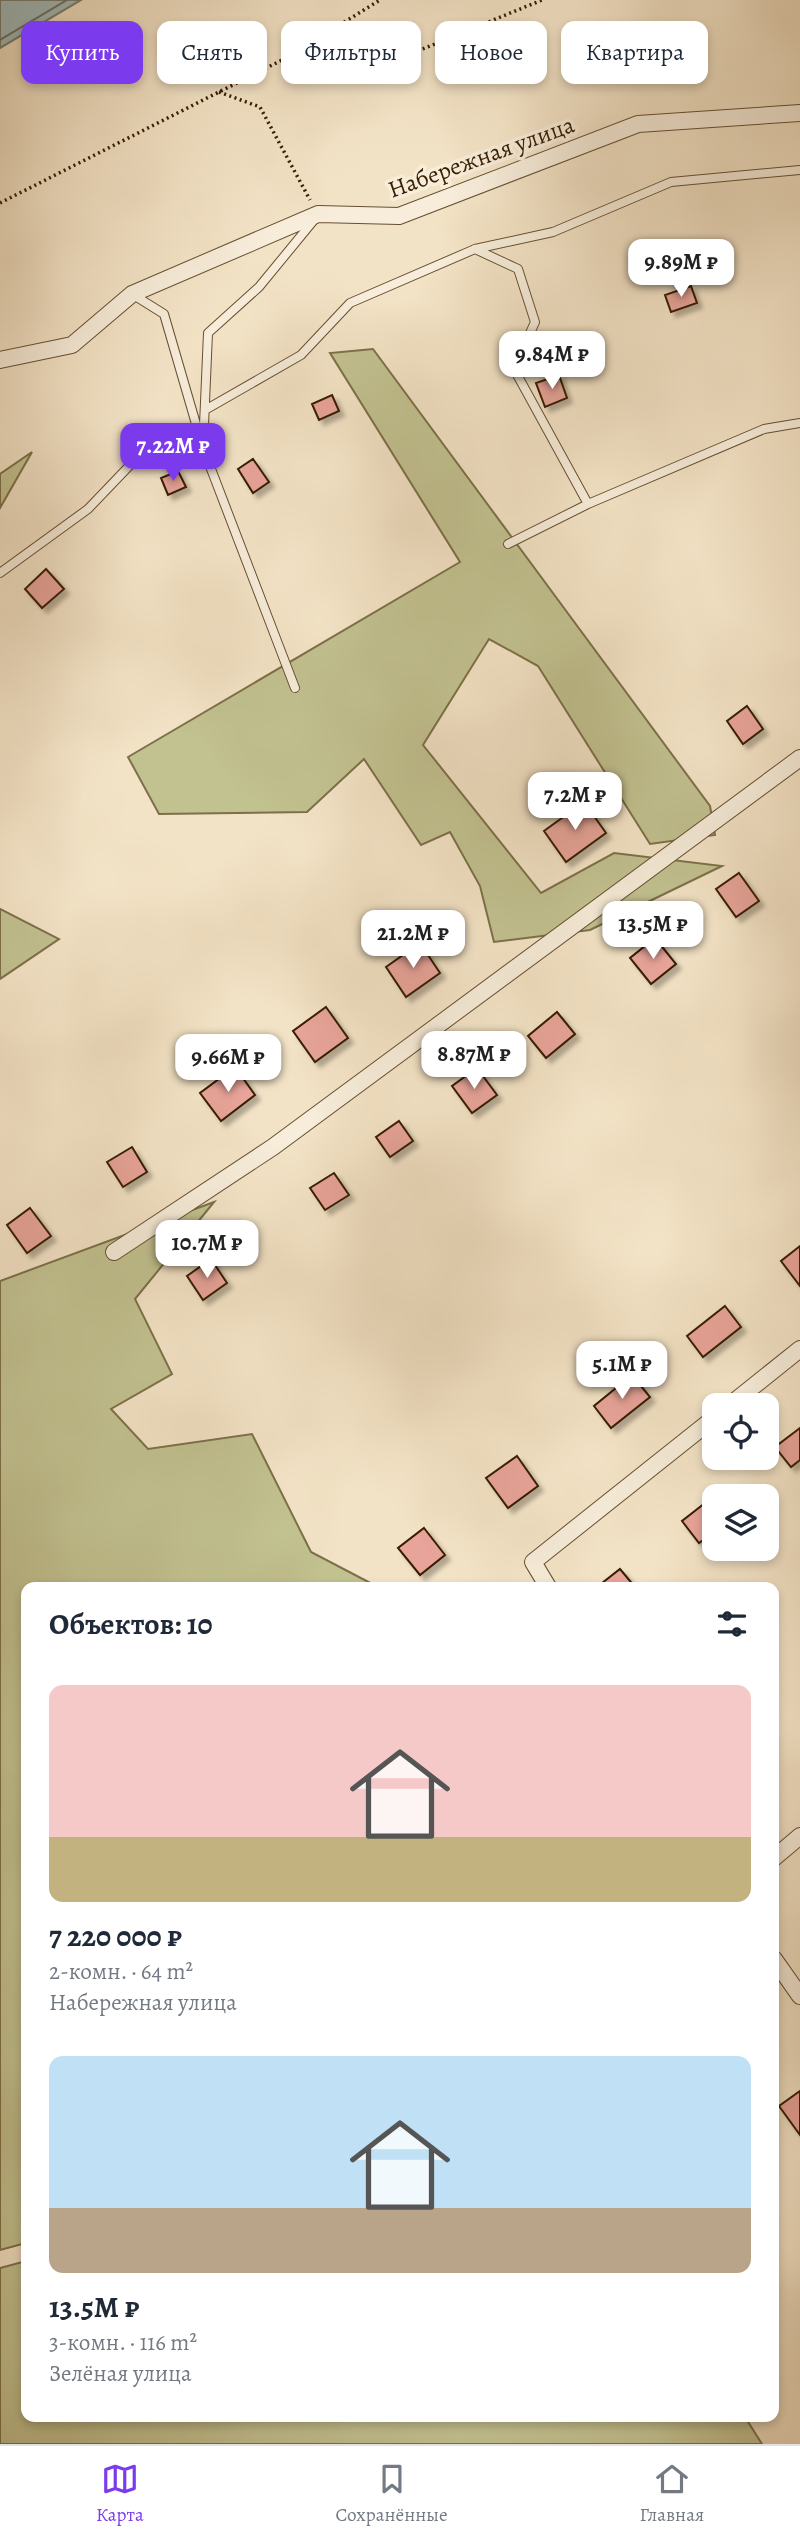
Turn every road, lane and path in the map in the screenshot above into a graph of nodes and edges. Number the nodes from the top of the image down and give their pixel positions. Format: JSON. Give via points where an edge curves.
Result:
{"nodes":[{"id":1,"x":380,"y":0,"type":"edge"},
{"id":2,"x":542,"y":0,"type":"edge"},
{"id":3,"x":346,"y":21,"type":"edge"},
{"id":4,"x":421,"y":49,"type":"edge"},
{"id":5,"x":281,"y":61,"type":"edge"},
{"id":6,"x":219,"y":92,"type":"junction"},
{"id":7,"x":800,"y":113,"type":"edge"},
{"id":8,"x":800,"y":170,"type":"edge"},
{"id":9,"x":0,"y":203,"type":"edge"},
{"id":10,"x":318,"y":215,"type":"junction"},
{"id":11,"x":475,"y":249,"type":"junction"},
{"id":12,"x":132,"y":293,"type":"junction"},
{"id":13,"x":0,"y":360,"type":"edge"},
{"id":14,"x":205,"y":410,"type":"junction"},
{"id":15,"x":800,"y":423,"type":"edge"},
{"id":16,"x":204,"y":448,"type":"junction"},
{"id":17,"x":588,"y":504,"type":"junction"},
{"id":18,"x":508,"y":544,"type":"dead end"},
{"id":19,"x":0,"y":573,"type":"edge"},
{"id":20,"x":295,"y":688,"type":"dead end"},
{"id":21,"x":800,"y":758,"type":"edge"},
{"id":22,"x":114,"y":1252,"type":"dead end"},
{"id":23,"x":800,"y":1349,"type":"edge"},
{"id":24,"x":745,"y":1393,"type":"edge"},
{"id":25,"x":702,"y":1428,"type":"edge"},
{"id":26,"x":545,"y":1582,"type":"edge"},
{"id":27,"x":800,"y":1836,"type":"edge"},
{"id":28,"x":779,"y":1854,"type":"edge"},
{"id":29,"x":779,"y":1966,"type":"edge"},
{"id":30,"x":800,"y":1996,"type":"edge"}],
"edges":[{"from":1,"to":3,"type":"path"},
{"from":2,"to":4,"type":"path"},
{"from":5,"to":6,"type":"path"},
{"from":6,"to":9,"type":"path"},
{"from":6,"to":10,"type":"path","via":[[260,107]]},
{"from":7,"to":10,"type":"street","name":"Набережная улица","via":[[638,124],[399,216]]},
{"from":8,"to":11,"type":"lane","via":[[671,182],[553,232]]},
{"from":10,"to":12,"type":"street","name":"Набережная улица"},
{"from":10,"to":14,"type":"lane","via":[[259,288],[208,333]]},
{"from":11,"to":14,"type":"lane","via":[[350,303],[301,355]]},
{"from":11,"to":17,"type":"lane","via":[[518,270],[535,322],[514,369]]},
{"from":12,"to":13,"type":"street","name":"Набережная улица","via":[[72,345]]},
{"from":12,"to":16,"type":"lane","via":[[164,314]]},
{"from":14,"to":16,"type":"lane"},
{"from":15,"to":17,"type":"lane","via":[[764,429]]},
{"from":16,"to":19,"type":"lane","via":[[156,438],[88,509]]},
{"from":16,"to":20,"type":"lane"},
{"from":17,"to":18,"type":"lane"},
{"from":21,"to":22,"type":"street","via":[[272,1147]]},
{"from":23,"to":24,"type":"street"},
{"from":25,"to":26,"type":"street","via":[[533,1562]]},
{"from":27,"to":28,"type":"street"},
{"from":29,"to":30,"type":"street"}]}
